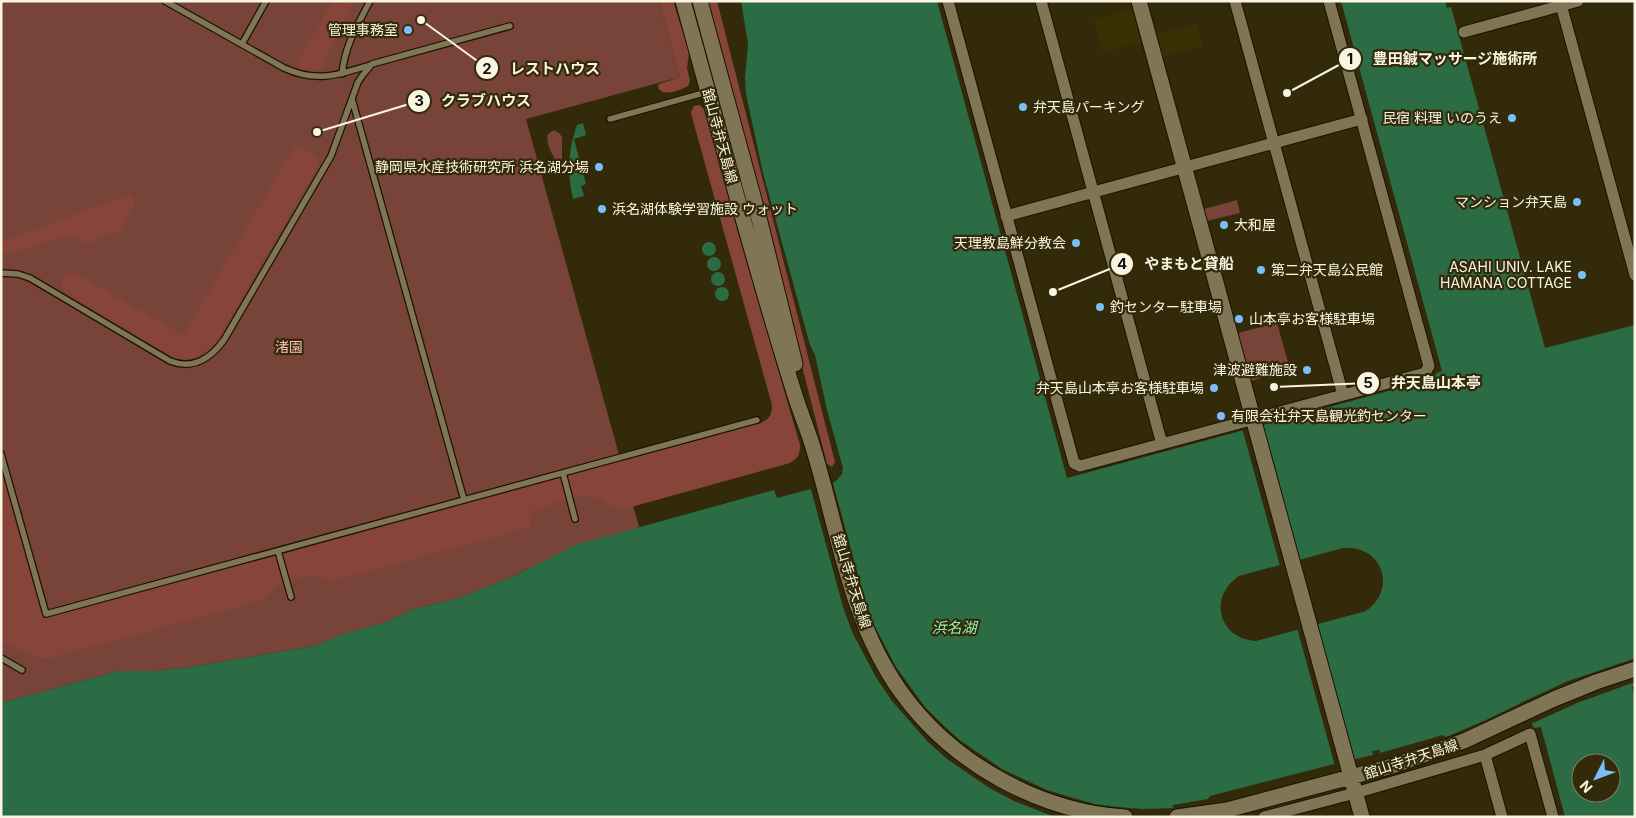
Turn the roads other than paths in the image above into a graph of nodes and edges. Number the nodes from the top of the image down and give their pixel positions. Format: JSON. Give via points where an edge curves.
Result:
{"nodes":[{"id":1,"x":165,"y":1,"type":"edge"},
{"id":2,"x":266,"y":1,"type":"edge"},
{"id":3,"x":370,"y":1,"type":"edge"},
{"id":4,"x":683,"y":1,"type":"edge"},
{"id":5,"x":700,"y":1,"type":"edge"},
{"id":6,"x":948,"y":1,"type":"edge"},
{"id":7,"x":1041,"y":1,"type":"edge"},
{"id":8,"x":1138,"y":1,"type":"edge"},
{"id":9,"x":1236,"y":1,"type":"edge"},
{"id":10,"x":1329,"y":1,"type":"edge"},
{"id":11,"x":1578,"y":1,"type":"edge"},
{"id":12,"x":1561,"y":3,"type":"edge"},
{"id":13,"x":510,"y":26,"type":"dead end"},
{"id":14,"x":1464,"y":32,"type":"dead end"},
{"id":15,"x":242,"y":44,"type":"junction"},
{"id":16,"x":372,"y":64,"type":"junction"},
{"id":17,"x":342,"y":74,"type":"junction"},
{"id":18,"x":708,"y":92,"type":"junction"},
{"id":19,"x":352,"y":99,"type":"junction"},
{"id":20,"x":610,"y":119,"type":"dead end"},
{"id":21,"x":1362,"y":119,"type":"junction"},
{"id":22,"x":1274,"y":143,"type":"junction"},
{"id":23,"x":1184,"y":168,"type":"junction"},
{"id":24,"x":1093,"y":192,"type":"junction"},
{"id":25,"x":1006,"y":216,"type":"junction"},
{"id":26,"x":1,"y":273,"type":"edge"},
{"id":27,"x":1635,"y":275,"type":"edge"},
{"id":28,"x":1343,"y":395,"type":"junction"},
{"id":29,"x":756,"y":420,"type":"dead end"},
{"id":30,"x":1254,"y":421,"type":"junction"},
{"id":31,"x":811,"y":441,"type":"junction"},
{"id":32,"x":1162,"y":444,"type":"junction"},
{"id":33,"x":1,"y":454,"type":"edge"},
{"id":34,"x":563,"y":473,"type":"junction"},
{"id":35,"x":464,"y":500,"type":"junction"},
{"id":36,"x":575,"y":519,"type":"dead end"},
{"id":37,"x":278,"y":551,"type":"junction"},
{"id":38,"x":291,"y":596,"type":"dead end"},
{"id":39,"x":1,"y":658,"type":"edge"},
{"id":40,"x":1635,"y":669,"type":"edge"},
{"id":41,"x":22,"y":670,"type":"dead end"},
{"id":42,"x":1485,"y":755,"type":"junction"},
{"id":43,"x":1349,"y":771,"type":"junction"},
{"id":44,"x":1355,"y":792,"type":"junction"},
{"id":45,"x":1124,"y":817,"type":"edge"},
{"id":46,"x":1177,"y":817,"type":"edge"},
{"id":47,"x":1265,"y":817,"type":"edge"},
{"id":48,"x":1362,"y":817,"type":"edge"},
{"id":49,"x":1502,"y":817,"type":"edge"},
{"id":50,"x":1553,"y":817,"type":"edge"}],
"edges":[{"from":1,"to":15,"type":"lane"},
{"from":2,"to":15,"type":"lane"},
{"from":3,"to":17,"type":"lane","via":[[346,48]]},
{"from":4,"to":18,"type":"main road","name":"舘山寺弁天島線"},
{"from":5,"to":31,"type":"main road","name":"舘山寺弁天島線","via":[[763,232],[802,390]]},
{"from":6,"to":25,"type":"street"},
{"from":7,"to":24,"type":"street"},
{"from":8,"to":23,"type":"main road"},
{"from":9,"to":22,"type":"street"},
{"from":10,"to":21,"type":"street"},
{"from":11,"to":12,"type":"street"},
{"from":12,"to":14,"type":"street"},
{"from":12,"to":27,"type":"street"},
{"from":13,"to":16,"type":"lane"},
{"from":15,"to":17,"type":"lane","via":[[302,75],[321,78]]},
{"from":16,"to":17,"type":"lane"},
{"from":16,"to":19,"type":"lane","via":[[362,76]]},
{"from":18,"to":20,"type":"lane"},
{"from":18,"to":31,"type":"main road","name":"舘山寺弁天島線","via":[[744,227]]},
{"from":19,"to":26,"type":"lane","via":[[330,156],[238,315],[218,348],[199,362],[179,365],[170,361],[30,278]]},
{"from":19,"to":35,"type":"lane"},
{"from":21,"to":22,"type":"street"},
{"from":21,"to":28,"type":"street","via":[[1430,366],[1424,373]]},
{"from":22,"to":23,"type":"street"},
{"from":22,"to":28,"type":"street"},
{"from":23,"to":24,"type":"street"},
{"from":23,"to":30,"type":"main road"},
{"from":24,"to":25,"type":"street"},
{"from":24,"to":32,"type":"street"},
{"from":25,"to":32,"type":"street","via":[[1074,463],[1080,466]]},
{"from":28,"to":30,"type":"street"},
{"from":29,"to":34,"type":"lane"},
{"from":30,"to":32,"type":"street"},
{"from":30,"to":43,"type":"main road"},
{"from":31,"to":45,"type":"main road","name":"舘山寺弁天島線","via":[[865,627],[888,672],[918,713],[955,749],[997,778],[1068,807]]},
{"from":33,"to":37,"type":"lane","via":[[46,614]]},
{"from":34,"to":35,"type":"lane"},
{"from":34,"to":36,"type":"lane"},
{"from":35,"to":37,"type":"lane"},
{"from":37,"to":38,"type":"lane"},
{"from":39,"to":41,"type":"lane"},
{"from":40,"to":43,"type":"main road","name":"舘山寺弁天島線","via":[[1572,691],[1464,741],[1392,766]]},
{"from":42,"to":44,"type":"street"},
{"from":42,"to":49,"type":"street"},
{"from":42,"to":50,"type":"street","via":[[1530,734]]},
{"from":43,"to":44,"type":"main road"},
{"from":43,"to":46,"type":"main road","name":"舘山寺弁天島線","via":[[1227,810]]},
{"from":44,"to":47,"type":"street"},
{"from":44,"to":48,"type":"main road"}]}
